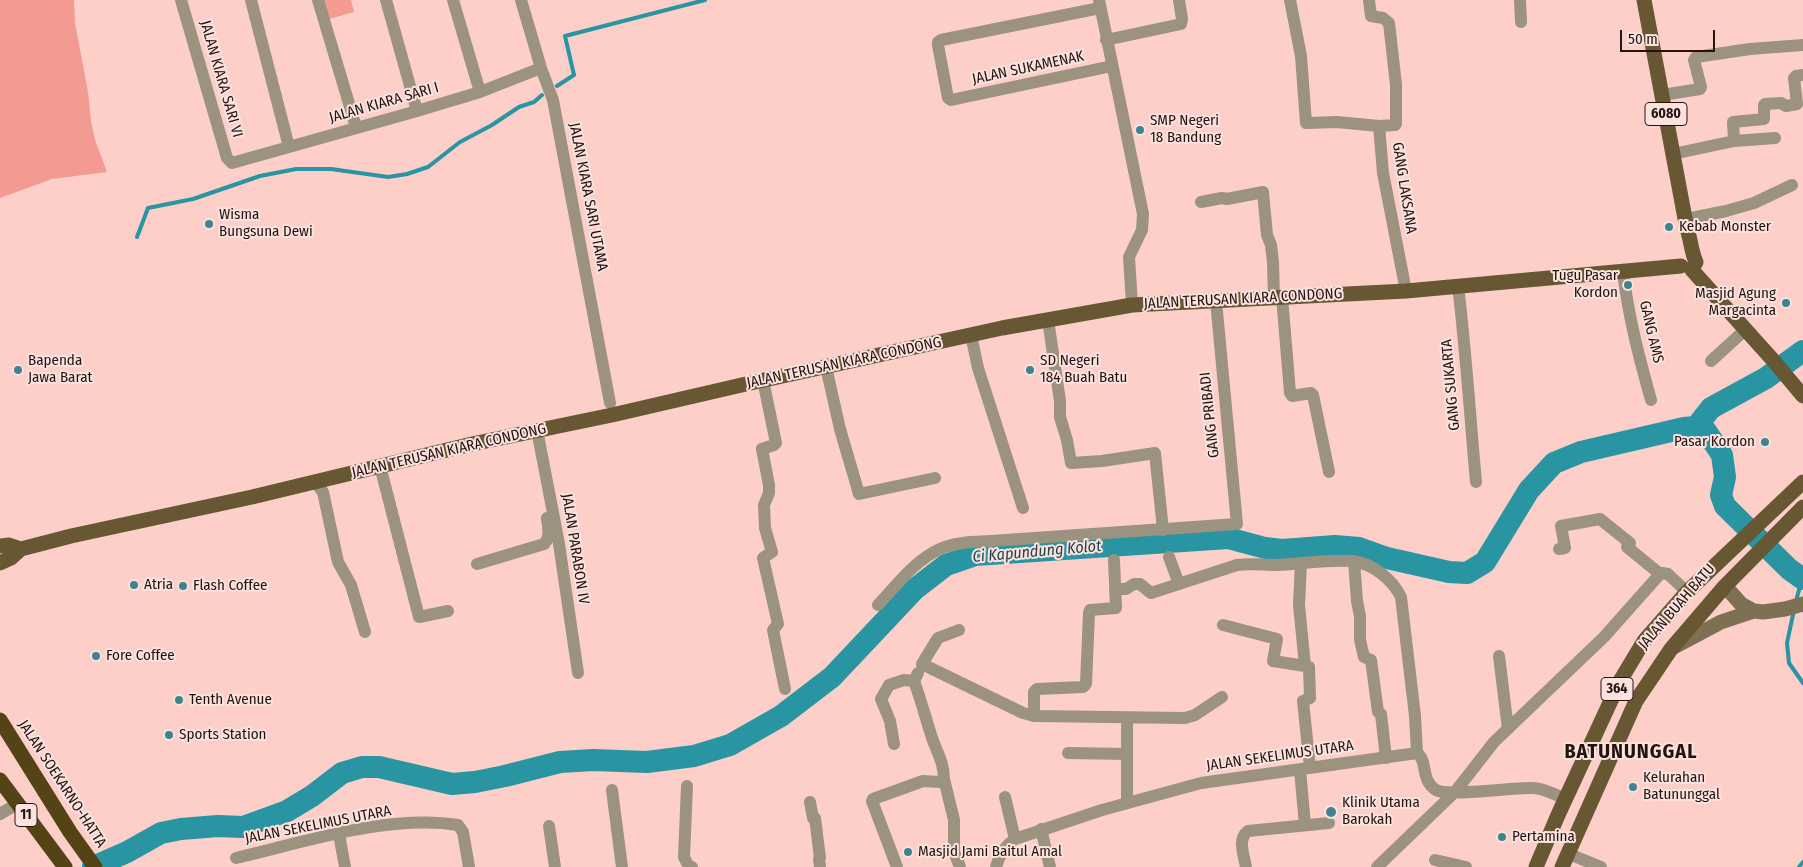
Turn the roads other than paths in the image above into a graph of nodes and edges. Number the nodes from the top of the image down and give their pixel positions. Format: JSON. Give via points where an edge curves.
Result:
{"nodes":[{"id":1,"x":181,"y":0,"type":"edge"},
{"id":2,"x":252,"y":0,"type":"edge"},
{"id":3,"x":318,"y":0,"type":"edge"},
{"id":4,"x":386,"y":0,"type":"edge"},
{"id":5,"x":453,"y":0,"type":"edge"},
{"id":6,"x":522,"y":0,"type":"edge"},
{"id":7,"x":1179,"y":0,"type":"edge"},
{"id":8,"x":1290,"y":0,"type":"edge"},
{"id":9,"x":1369,"y":0,"type":"edge"},
{"id":10,"x":1520,"y":0,"type":"edge"},
{"id":11,"x":1644,"y":0,"type":"edge"},
{"id":12,"x":1100,"y":4,"type":"edge"},
{"id":13,"x":1521,"y":22,"type":"dead end"},
{"id":14,"x":1106,"y":40,"type":"junction"},
{"id":15,"x":1801,"y":41,"type":"edge"},
{"id":16,"x":1112,"y":66,"type":"junction"},
{"id":17,"x":541,"y":68,"type":"junction"},
{"id":18,"x":1803,"y":75,"type":"edge"},
{"id":19,"x":480,"y":92,"type":"junction"},
{"id":20,"x":1662,"y":95,"type":"junction"},
{"id":21,"x":417,"y":111,"type":"junction"},
{"id":22,"x":1379,"y":126,"type":"junction"},
{"id":23,"x":356,"y":127,"type":"junction"},
{"id":24,"x":1775,"y":138,"type":"dead end"},
{"id":25,"x":1734,"y":141,"type":"junction"},
{"id":26,"x":289,"y":148,"type":"junction"},
{"id":27,"x":1673,"y":154,"type":"junction"},
{"id":28,"x":234,"y":163,"type":"joint"},
{"id":29,"x":1792,"y":185,"type":"dead end"},
{"id":30,"x":1201,"y":202,"type":"dead end"},
{"id":31,"x":1686,"y":224,"type":"junction"},
{"id":32,"x":1688,"y":262,"type":"junction"},
{"id":33,"x":1623,"y":271,"type":"junction"},
{"id":34,"x":1458,"y":286,"type":"junction"},
{"id":35,"x":1406,"y":291,"type":"junction"},
{"id":36,"x":1278,"y":297,"type":"junction"},
{"id":37,"x":1216,"y":300,"type":"junction"},
{"id":38,"x":1132,"y":304,"type":"junction"},
{"id":39,"x":1048,"y":320,"type":"junction"},
{"id":40,"x":1746,"y":329,"type":"junction"},
{"id":41,"x":971,"y":335,"type":"junction"},
{"id":42,"x":1711,"y":361,"type":"dead end"},
{"id":43,"x":826,"y":367,"type":"junction"},
{"id":44,"x":763,"y":380,"type":"junction"},
{"id":45,"x":1803,"y":396,"type":"edge"},
{"id":46,"x":1651,"y":400,"type":"dead end"},
{"id":47,"x":610,"y":403,"type":"dead end"},
{"id":48,"x":535,"y":431,"type":"junction"},
{"id":49,"x":380,"y":466,"type":"junction"},
{"id":50,"x":1329,"y":472,"type":"dead end"},
{"id":51,"x":935,"y":478,"type":"dead end"},
{"id":52,"x":315,"y":482,"type":"junction"},
{"id":53,"x":1476,"y":482,"type":"dead end"},
{"id":54,"x":1803,"y":482,"type":"edge"},
{"id":55,"x":1803,"y":507,"type":"edge"},
{"id":56,"x":1023,"y":508,"type":"dead end"},
{"id":57,"x":1162,"y":530,"type":"junction"},
{"id":58,"x":0,"y":546,"type":"edge"},
{"id":59,"x":21,"y":549,"type":"junction"},
{"id":60,"x":1559,"y":549,"type":"dead end"},
{"id":61,"x":1169,"y":557,"type":"dead end"},
{"id":62,"x":1114,"y":560,"type":"dead end"},
{"id":63,"x":1354,"y":561,"type":"junction"},
{"id":64,"x":0,"y":563,"type":"edge"},
{"id":65,"x":1302,"y":563,"type":"junction"},
{"id":66,"x":477,"y":564,"type":"dead end"},
{"id":67,"x":1660,"y":574,"type":"junction"},
{"id":68,"x":1180,"y":584,"type":"junction"},
{"id":69,"x":1727,"y":584,"type":"junction"},
{"id":70,"x":1115,"y":589,"type":"junction"},
{"id":71,"x":1687,"y":592,"type":"junction"},
{"id":72,"x":1802,"y":604,"type":"edge"},
{"id":73,"x":878,"y":605,"type":"dead end"},
{"id":74,"x":448,"y":611,"type":"dead end"},
{"id":75,"x":1754,"y":612,"type":"junction"},
{"id":76,"x":1222,"y":625,"type":"dead end"},
{"id":77,"x":959,"y":630,"type":"dead end"},
{"id":78,"x":365,"y":632,"type":"dead end"},
{"id":79,"x":1671,"y":649,"type":"junction"},
{"id":80,"x":1499,"y":656,"type":"dead end"},
{"id":81,"x":922,"y":664,"type":"junction"},
{"id":82,"x":1311,"y":666,"type":"junction"},
{"id":83,"x":578,"y":673,"type":"dead end"},
{"id":84,"x":914,"y":681,"type":"junction"},
{"id":85,"x":785,"y":689,"type":"dead end"},
{"id":86,"x":1222,"y":697,"type":"dead end"},
{"id":87,"x":1034,"y":716,"type":"junction"},
{"id":88,"x":1127,"y":718,"type":"junction"},
{"id":89,"x":0,"y":720,"type":"edge"},
{"id":90,"x":1508,"y":729,"type":"junction"},
{"id":91,"x":894,"y":744,"type":"dead end"},
{"id":92,"x":1068,"y":753,"type":"dead end"},
{"id":93,"x":1417,"y":753,"type":"junction"},
{"id":94,"x":1127,"y":754,"type":"junction"},
{"id":95,"x":1386,"y":758,"type":"junction"},
{"id":96,"x":1305,"y":769,"type":"junction"},
{"id":97,"x":944,"y":779,"type":"junction"},
{"id":98,"x":0,"y":780,"type":"edge"},
{"id":99,"x":687,"y":786,"type":"dead end"},
{"id":100,"x":612,"y":790,"type":"dead end"},
{"id":101,"x":1455,"y":792,"type":"junction"},
{"id":102,"x":1005,"y":797,"type":"dead end"},
{"id":103,"x":1566,"y":799,"type":"junction"},
{"id":104,"x":810,"y":802,"type":"dead end"},
{"id":105,"x":1128,"y":803,"type":"junction"},
{"id":106,"x":17,"y":804,"type":"junction"},
{"id":107,"x":0,"y":814,"type":"edge"},
{"id":108,"x":1329,"y":823,"type":"dead end"},
{"id":109,"x":1305,"y":825,"type":"junction"},
{"id":110,"x":549,"y":826,"type":"dead end"},
{"id":111,"x":1041,"y":829,"type":"junction"},
{"id":112,"x":339,"y":834,"type":"junction"},
{"id":113,"x":1015,"y":838,"type":"junction"},
{"id":114,"x":236,"y":858,"type":"dead end"},
{"id":115,"x":1435,"y":860,"type":"dead end"},
{"id":116,"x":1565,"y":861,"type":"edge"},
{"id":117,"x":65,"y":867,"type":"edge"},
{"id":118,"x":95,"y":867,"type":"edge"},
{"id":119,"x":346,"y":867,"type":"edge"},
{"id":120,"x":469,"y":867,"type":"edge"},
{"id":121,"x":555,"y":867,"type":"edge"},
{"id":122,"x":622,"y":867,"type":"edge"},
{"id":123,"x":692,"y":867,"type":"edge"},
{"id":124,"x":820,"y":867,"type":"edge"},
{"id":125,"x":897,"y":867,"type":"edge"},
{"id":126,"x":960,"y":867,"type":"edge"},
{"id":127,"x":996,"y":867,"type":"edge"},
{"id":128,"x":1050,"y":867,"type":"edge"},
{"id":129,"x":1246,"y":867,"type":"edge"},
{"id":130,"x":1377,"y":867,"type":"edge"},
{"id":131,"x":1466,"y":867,"type":"edge"},
{"id":132,"x":1536,"y":867,"type":"edge"},
{"id":133,"x":1601,"y":867,"type":"edge"}],
"edges":[{"from":1,"to":28,"type":"street","name":"JALAN KIARA SARI VI","via":[[227,158]]},
{"from":2,"to":26,"type":"street"},
{"from":3,"to":23,"type":"street"},
{"from":4,"to":21,"type":"street"},
{"from":5,"to":19,"type":"street"},
{"from":6,"to":17,"type":"street","name":"JALAN KIARA SARI UTAMA"},
{"from":7,"to":14,"type":"street","via":[[1180,24]]},
{"from":8,"to":22,"type":"street","via":[[1301,56],[1306,123]]},
{"from":9,"to":22,"type":"street","name":"GANG LAKSANA","via":[[1371,16],[1389,23],[1396,85],[1396,124]]},
{"from":10,"to":13,"type":"street"},
{"from":11,"to":20,"type":"main road","number":"6080"},
{"from":12,"to":14,"type":"street"},
{"from":12,"to":16,"type":"street","name":"JALAN SUKAMENAK","via":[[941,40],[938,45],[948,98],[951,100]]},
{"from":14,"to":16,"type":"street"},
{"from":15,"to":20,"type":"street","via":[[1696,57],[1700,89]]},
{"from":16,"to":38,"type":"street","via":[[1143,214],[1142,230],[1129,257]]},
{"from":17,"to":19,"type":"street","name":"JALAN KIARA SARI I"},
{"from":17,"to":47,"type":"street","name":"JALAN KIARA SARI UTAMA","via":[[553,100]]},
{"from":18,"to":25,"type":"street","via":[[1794,78],[1797,104],[1765,104],[1764,119],[1733,122]]},
{"from":19,"to":21,"type":"street","name":"JALAN KIARA SARI I"},
{"from":20,"to":27,"type":"main road","number":"6080"},
{"from":21,"to":23,"type":"street","name":"JALAN KIARA SARI I"},
{"from":22,"to":35,"type":"street","name":"GANG LAKSANA","via":[[1383,173]]},
{"from":23,"to":26,"type":"street","name":"JALAN KIARA SARI I"},
{"from":24,"to":25,"type":"street"},
{"from":25,"to":27,"type":"street"},
{"from":26,"to":28,"type":"street","name":"JALAN KIARA SARI I"},
{"from":27,"to":31,"type":"main road","number":"6080"},
{"from":29,"to":31,"type":"street","via":[[1754,203]]},
{"from":30,"to":36,"type":"street","via":[[1264,192],[1267,235]]},
{"from":31,"to":32,"type":"main road","number":"6080","via":[[1683,238]]},
{"from":32,"to":33,"type":"main road","name":"JALAN TERUSAN KIARA CONDONG"},
{"from":32,"to":40,"type":"main road"},
{"from":33,"to":34,"type":"main road","name":"JALAN TERUSAN KIARA CONDONG"},
{"from":33,"to":46,"type":"street","name":"GANG AMS"},
{"from":34,"to":35,"type":"main road","name":"JALAN TERUSAN KIARA CONDONG"},
{"from":34,"to":53,"type":"street","name":"GANG SUKARTA"},
{"from":35,"to":36,"type":"main road","name":"JALAN TERUSAN KIARA CONDONG"},
{"from":36,"to":37,"type":"main road","name":"JALAN TERUSAN KIARA CONDONG"},
{"from":36,"to":50,"type":"street","via":[[1290,393],[1292,396],[1313,395]]},
{"from":37,"to":38,"type":"main road","name":"JALAN TERUSAN KIARA CONDONG"},
{"from":37,"to":57,"type":"street","name":"GANG PRIBADI","via":[[1238,522],[1236,525]]},
{"from":38,"to":39,"type":"main road","name":"JALAN TERUSAN KIARA CONDONG"},
{"from":39,"to":41,"type":"main road","name":"JALAN TERUSAN KIARA CONDONG"},
{"from":39,"to":57,"type":"street","via":[[1060,418],[1071,463],[1155,453]]},
{"from":40,"to":42,"type":"street"},
{"from":40,"to":45,"type":"main road"},
{"from":41,"to":43,"type":"main road","name":"JALAN TERUSAN KIARA CONDONG"},
{"from":41,"to":56,"type":"street","via":[[978,368]]},
{"from":43,"to":44,"type":"main road","name":"JALAN TERUSAN KIARA CONDONG"},
{"from":43,"to":51,"type":"street","via":[[858,494]]},
{"from":44,"to":48,"type":"main road","name":"JALAN TERUSAN KIARA CONDONG"},
{"from":44,"to":85,"type":"street","via":[[776,442],[762,449],[769,485],[764,522],[772,552],[763,558],[778,624],[773,630]]},
{"from":48,"to":49,"type":"main road","name":"JALAN TERUSAN KIARA CONDONG"},
{"from":48,"to":66,"type":"street","via":[[548,540],[544,544]]},
{"from":48,"to":83,"type":"street","name":"JALAN PARABON IV","via":[[559,544]]},
{"from":49,"to":52,"type":"main road","name":"JALAN TERUSAN KIARA CONDONG"},
{"from":49,"to":74,"type":"street","via":[[419,617]]},
{"from":52,"to":59,"type":"main road","name":"JALAN TERUSAN KIARA CONDONG"},
{"from":52,"to":78,"type":"street","via":[[323,492],[338,562],[351,585]]},
{"from":54,"to":71,"type":"main road","name":"JALAN BUAH BATU","number":"364"},
{"from":55,"to":69,"type":"main road","name":"JALAN BUAH BATU","number":"364"},
{"from":57,"to":73,"type":"street","via":[[991,540],[939,549],[914,567]]},
{"from":58,"to":59,"type":"main road","name":"JALAN TERUSAN KIARA CONDONG"},
{"from":59,"to":64,"type":"main road","name":"JALAN TERUSAN KIARA CONDONG"},
{"from":60,"to":67,"type":"street","via":[[1565,548],[1561,526],[1600,518],[1630,542],[1627,547]]},
{"from":61,"to":68,"type":"street"},
{"from":62,"to":70,"type":"street"},
{"from":63,"to":65,"type":"street"},
{"from":63,"to":93,"type":"street","via":[[1383,574],[1401,597]]},
{"from":63,"to":95,"type":"street","via":[[1360,640],[1364,657],[1371,660]]},
{"from":65,"to":68,"type":"street","via":[[1243,564]]},
{"from":65,"to":82,"type":"street","via":[[1298,605]]},
{"from":67,"to":71,"type":"street","via":[[1668,574]]},
{"from":67,"to":90,"type":"street","via":[[1604,637]]},
{"from":68,"to":70,"type":"street","via":[[1151,593],[1140,584]]},
{"from":69,"to":75,"type":"street","via":[[1741,604]]},
{"from":69,"to":79,"type":"main road","name":"JALAN BUAH BATU","number":"364"},
{"from":70,"to":87,"type":"street","via":[[1115,608],[1089,612],[1086,684],[1084,687],[1037,690],[1034,692]]},
{"from":71,"to":103,"type":"main road","name":"JALAN BUAH BATU","number":"364","via":[[1644,641],[1620,681]]},
{"from":72,"to":75,"type":"street"},
{"from":75,"to":79,"type":"street","via":[[1722,622]]},
{"from":76,"to":82,"type":"street","via":[[1278,639],[1270,666]]},
{"from":77,"to":81,"type":"street","via":[[938,638]]},
{"from":79,"to":116,"type":"main road","name":"JALAN BUAH BATU","number":"364","via":[[1636,701]]},
{"from":80,"to":90,"type":"street"},
{"from":81,"to":84,"type":"street"},
{"from":81,"to":87,"type":"street","via":[[1023,714]]},
{"from":82,"to":96,"type":"street","via":[[1310,698],[1303,701]]},
{"from":84,"to":91,"type":"street","via":[[904,680],[889,685],[880,699],[890,721]]},
{"from":84,"to":97,"type":"street","via":[[944,768]]},
{"from":86,"to":88,"type":"street","via":[[1195,716]]},
{"from":87,"to":88,"type":"street"},
{"from":88,"to":94,"type":"street"},
{"from":89,"to":118,"type":"highway","name":"JALAN SOEKARNO-HATTA","number":"11"},
{"from":90,"to":101,"type":"street"},
{"from":92,"to":94,"type":"street"},
{"from":93,"to":95,"type":"street","name":"JALAN SEKELIMUS UTARA"},
{"from":93,"to":101,"type":"street","via":[[1430,785],[1438,791]]},
{"from":94,"to":105,"type":"street"},
{"from":95,"to":96,"type":"street","name":"JALAN SEKELIMUS UTARA"},
{"from":96,"to":105,"type":"street","name":"JALAN SEKELIMUS UTARA","via":[[1201,783]]},
{"from":96,"to":109,"type":"street"},
{"from":97,"to":125,"type":"street","via":[[940,782],[922,781],[873,799]]},
{"from":97,"to":126,"type":"street","via":[[954,820],[954,852]]},
{"from":98,"to":106,"type":"highway","number":"11"},
{"from":99,"to":123,"type":"street","via":[[684,857]]},
{"from":100,"to":122,"type":"street"},
{"from":101,"to":103,"type":"street","via":[[1534,788]]},
{"from":101,"to":130,"type":"street"},
{"from":102,"to":113,"type":"street"},
{"from":103,"to":132,"type":"main road","name":"JALAN BUAH BATU","number":"364"},
{"from":104,"to":124,"type":"street","via":[[815,818]]},
{"from":105,"to":111,"type":"street","name":"JALAN SEKELIMUS UTARA"},
{"from":106,"to":107,"type":"street"},
{"from":106,"to":117,"type":"highway","number":"11"},
{"from":108,"to":109,"type":"street"},
{"from":109,"to":129,"type":"street","via":[[1248,831],[1242,839]]},
{"from":110,"to":121,"type":"street"},
{"from":111,"to":113,"type":"street","name":"JALAN SEKELIMUS UTARA"},
{"from":111,"to":128,"type":"street"},
{"from":112,"to":114,"type":"street","name":"JALAN SEKELIMUS UTARA"},
{"from":112,"to":119,"type":"street"},
{"from":112,"to":120,"type":"street","name":"JALAN SEKELIMUS UTARA","via":[[381,826],[444,823],[458,826],[463,832]]},
{"from":113,"to":127,"type":"street","via":[[1001,852]]},
{"from":115,"to":131,"type":"street"},
{"from":116,"to":133,"type":"street"}]}
